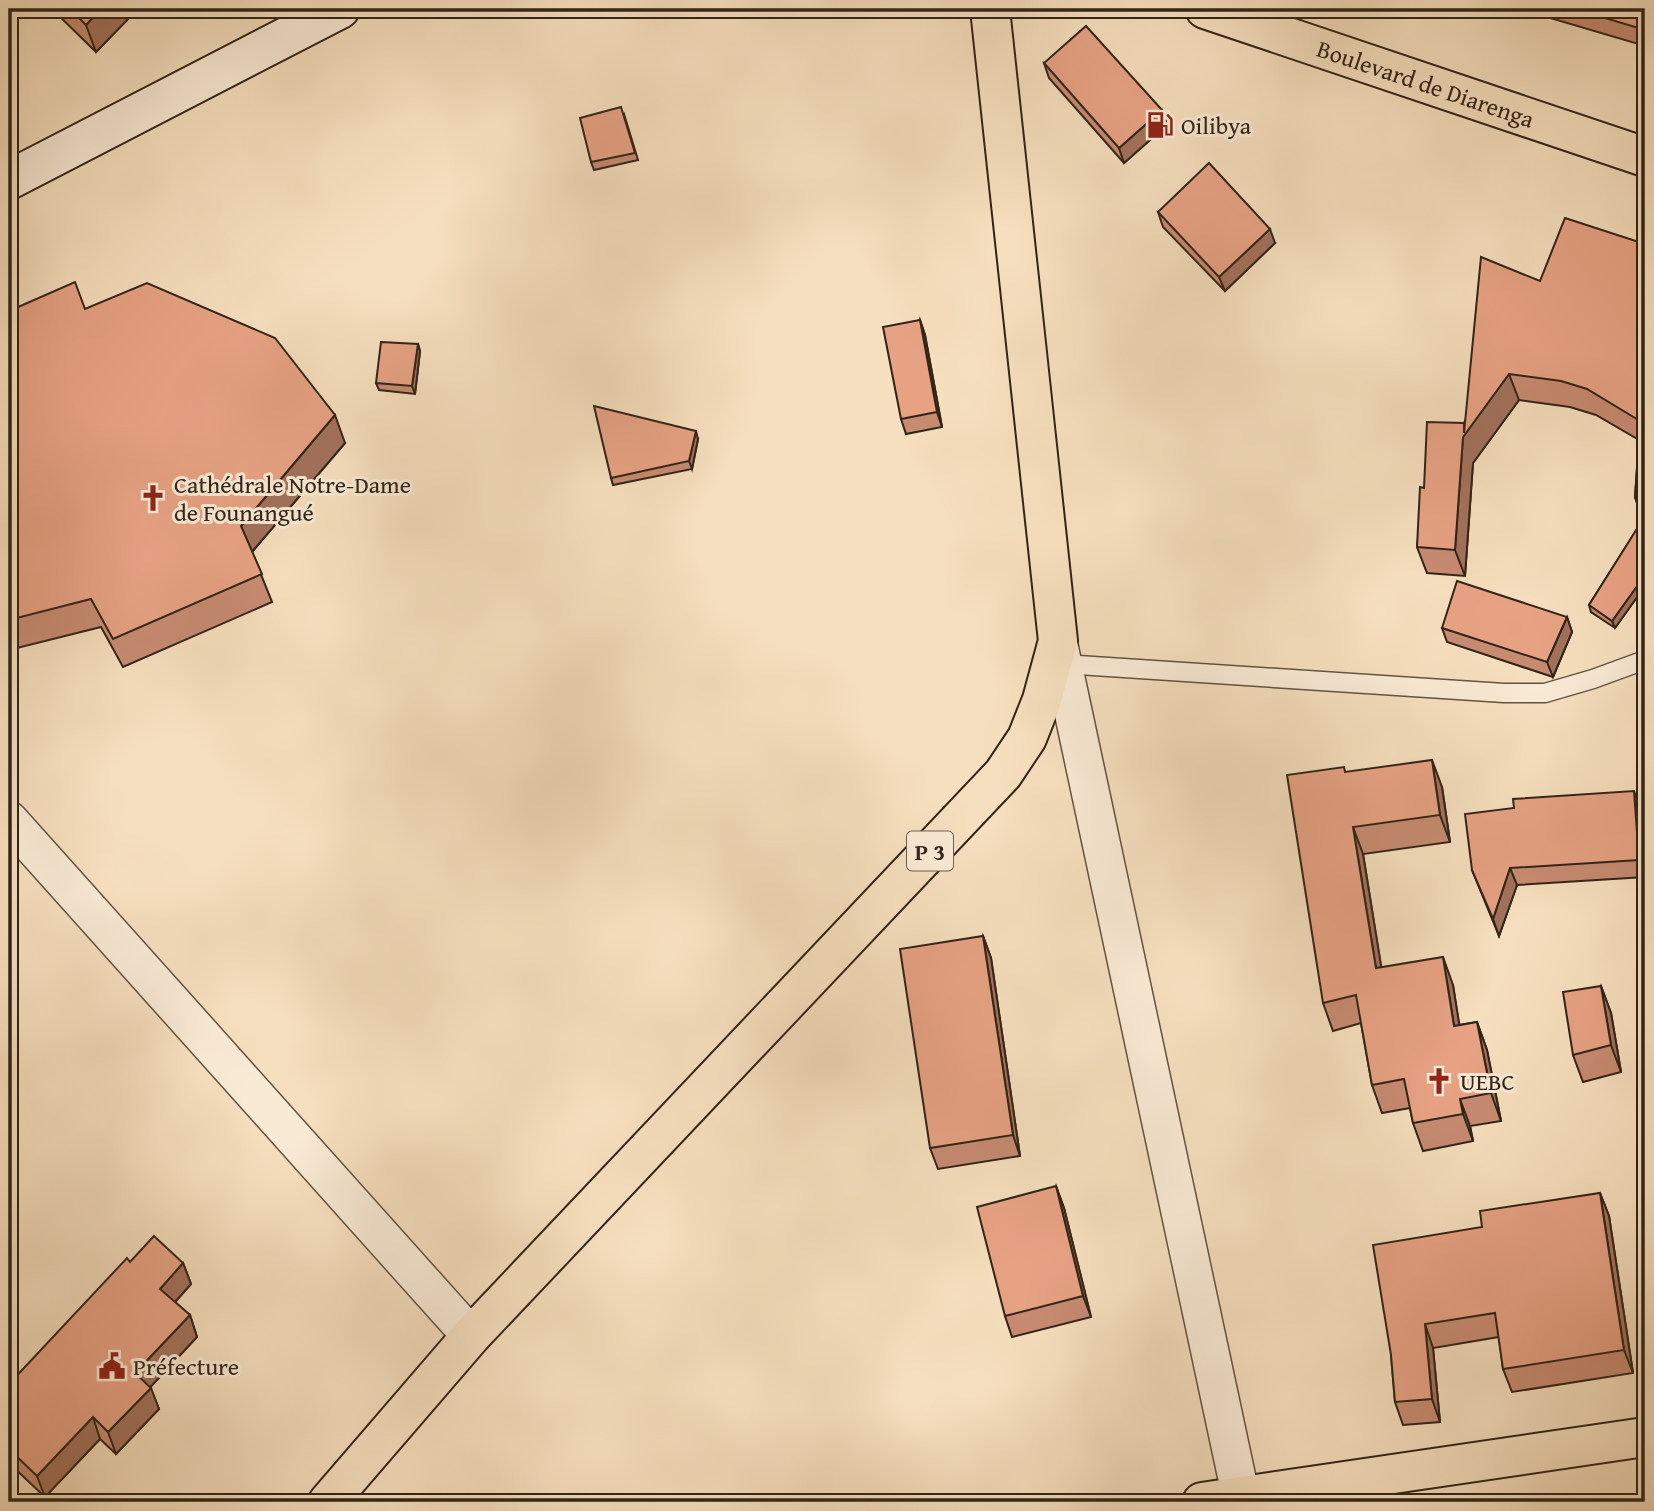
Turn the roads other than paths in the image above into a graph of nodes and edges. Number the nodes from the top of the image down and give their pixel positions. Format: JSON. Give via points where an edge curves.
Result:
{"nodes":[{"id":1,"x":340,"y":9,"type":"edge"},
{"id":2,"x":990,"y":9,"type":"edge"},
{"id":3,"x":1205,"y":9,"type":"edge"},
{"id":4,"x":1645,"y":157,"type":"edge"},
{"id":5,"x":9,"y":180,"type":"edge"},
{"id":6,"x":1060,"y":652,"type":"junction"},
{"id":7,"x":1645,"y":660,"type":"edge"},
{"id":8,"x":9,"y":820,"type":"edge"},
{"id":9,"x":471,"y":1336,"type":"junction"},
{"id":10,"x":1645,"y":1437,"type":"edge"},
{"id":11,"x":1241,"y":1497,"type":"junction"},
{"id":12,"x":328,"y":1502,"type":"edge"},
{"id":13,"x":1202,"y":1502,"type":"edge"}],
"edges":[{"from":1,"to":5,"type":"main road"},
{"from":2,"to":6,"type":"main road","number":"P 3"},
{"from":3,"to":4,"type":"main road","name":"Boulevard de Diarenga"},
{"from":6,"to":7,"type":"lane","via":[[1504,693],[1545,693]]},
{"from":6,"to":9,"type":"main road","number":"P 3","via":[[1027,738],[1003,774]]},
{"from":6,"to":11,"type":"street"},
{"from":8,"to":9,"type":"street"},
{"from":9,"to":12,"type":"main road","number":"P 3"},
{"from":10,"to":11,"type":"main road"},
{"from":11,"to":13,"type":"main road"}]}
